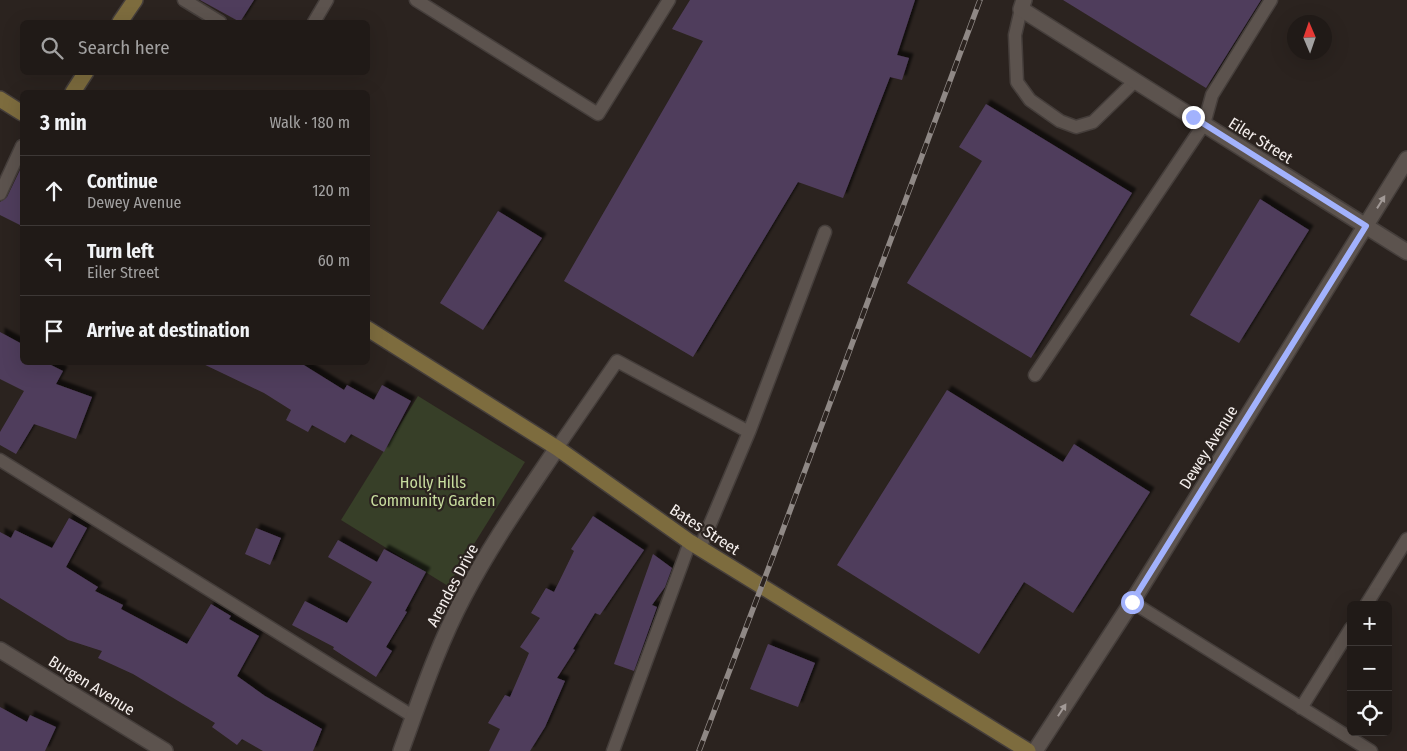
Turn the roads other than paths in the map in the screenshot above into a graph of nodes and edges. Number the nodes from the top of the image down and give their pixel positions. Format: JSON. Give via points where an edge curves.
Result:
{"nodes":[{"id":1,"x":135,"y":0,"type":"edge"},
{"id":2,"x":184,"y":0,"type":"edge"},
{"id":3,"x":327,"y":0,"type":"edge"},
{"id":4,"x":416,"y":0,"type":"edge"},
{"id":5,"x":669,"y":0,"type":"edge"},
{"id":6,"x":1271,"y":0,"type":"edge"},
{"id":7,"x":1023,"y":4,"type":"edge"},
{"id":8,"x":121,"y":20,"type":"edge"},
{"id":9,"x":217,"y":20,"type":"edge"},
{"id":10,"x":315,"y":20,"type":"edge"},
{"id":11,"x":84,"y":75,"type":"edge"},
{"id":12,"x":1135,"y":81,"type":"junction"},
{"id":13,"x":74,"y":90,"type":"edge"},
{"id":14,"x":0,"y":99,"type":"edge"},
{"id":15,"x":20,"y":112,"type":"edge"},
{"id":16,"x":1204,"y":124,"type":"junction"},
{"id":17,"x":20,"y":150,"type":"edge"},
{"id":18,"x":1407,"y":159,"type":"edge"},
{"id":19,"x":0,"y":194,"type":"edge"},
{"id":20,"x":1366,"y":226,"type":"junction"},
{"id":21,"x":825,"y":232,"type":"dead end"},
{"id":22,"x":1407,"y":252,"type":"edge"},
{"id":23,"x":370,"y":330,"type":"edge"},
{"id":24,"x":1035,"y":375,"type":"dead end"},
{"id":25,"x":749,"y":432,"type":"junction"},
{"id":26,"x":557,"y":448,"type":"junction"},
{"id":27,"x":0,"y":460,"type":"edge"},
{"id":28,"x":1407,"y":539,"type":"edge"},
{"id":29,"x":695,"y":545,"type":"junction"},
{"id":30,"x":1368,"y":601,"type":"edge"},
{"id":31,"x":1132,"y":602,"type":"junction"},
{"id":32,"x":1347,"y":634,"type":"edge"},
{"id":33,"x":0,"y":650,"type":"edge"},
{"id":34,"x":1301,"y":708,"type":"junction"},
{"id":35,"x":414,"y":717,"type":"junction"},
{"id":36,"x":165,"y":751,"type":"edge"},
{"id":37,"x":401,"y":751,"type":"edge"},
{"id":38,"x":613,"y":751,"type":"edge"},
{"id":39,"x":1028,"y":751,"type":"edge"},
{"id":40,"x":1035,"y":751,"type":"edge"},
{"id":41,"x":1370,"y":751,"type":"edge"}],
"edges":[{"from":1,"to":8,"type":"main road"},
{"from":2,"to":9,"type":"lane"},
{"from":3,"to":10,"type":"lane"},
{"from":4,"to":5,"type":"lane","via":[[598,114]]},
{"from":6,"to":16,"type":"lane","via":[[1212,95]]},
{"from":7,"to":12,"type":"street","name":"Eiler Street"},
{"from":7,"to":12,"type":"lane","via":[[1015,35],[1017,82],[1030,100],[1060,121],[1076,127],[1093,122]]},
{"from":11,"to":13,"type":"main road"},
{"from":12,"to":16,"type":"street","name":"Eiler Street"},
{"from":14,"to":15,"type":"main road"},
{"from":16,"to":20,"type":"street","name":"Eiler Street"},
{"from":16,"to":24,"type":"lane"},
{"from":17,"to":19,"type":"lane"},
{"from":20,"to":18,"type":"street","name":"Dewey Avenue","one_way":true},
{"from":20,"to":22,"type":"street","name":"Eiler Street"},
{"from":20,"to":31,"type":"street","name":"Dewey Avenue"},
{"from":21,"to":25,"type":"lane"},
{"from":23,"to":26,"type":"main road","name":"Bates Street"},
{"from":25,"to":26,"type":"lane","via":[[617,361]]},
{"from":25,"to":29,"type":"lane"},
{"from":26,"to":29,"type":"main road","name":"Bates Street"},
{"from":26,"to":35,"type":"street","name":"Arendes Drive","via":[[495,541],[464,596]]},
{"from":27,"to":35,"type":"lane"},
{"from":28,"to":30,"type":"lane"},
{"from":29,"to":38,"type":"lane"},
{"from":29,"to":39,"type":"main road","name":"Bates Street"},
{"from":31,"to":34,"type":"lane"},
{"from":40,"to":31,"type":"street","name":"Dewey Avenue","one_way":true},
{"from":32,"to":34,"type":"lane"},
{"from":33,"to":36,"type":"street","name":"Burgen Avenue"},
{"from":34,"to":41,"type":"lane"},
{"from":35,"to":37,"type":"street","name":"Arendes Drive"}]}
